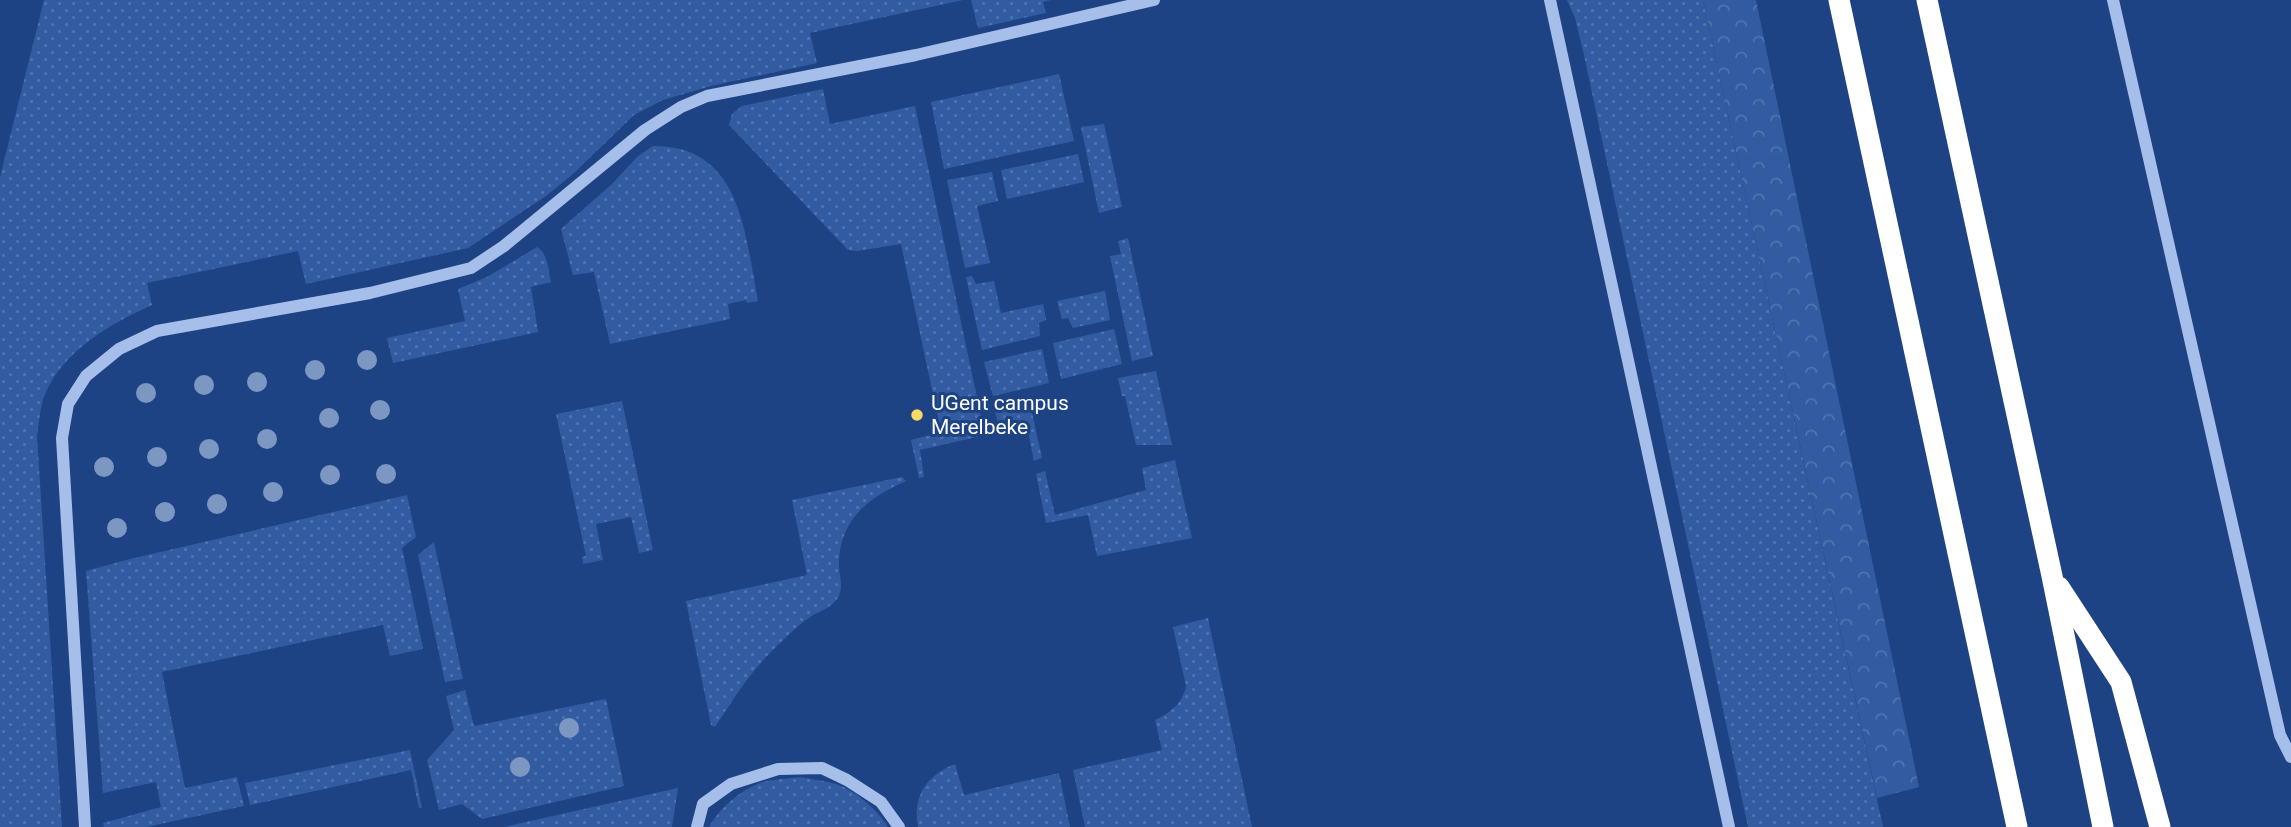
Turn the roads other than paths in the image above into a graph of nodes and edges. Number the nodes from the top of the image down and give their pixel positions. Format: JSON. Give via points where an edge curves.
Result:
{"nodes":[{"id":1,"x":1154,"y":0,"type":"edge"},
{"id":2,"x":1550,"y":0,"type":"edge"},
{"id":3,"x":1839,"y":0,"type":"edge"},
{"id":4,"x":1927,"y":0,"type":"edge"},
{"id":5,"x":2113,"y":0,"type":"edge"},
{"id":6,"x":2052,"y":576,"type":"junction"},
{"id":7,"x":2291,"y":757,"type":"edge"},
{"id":8,"x":85,"y":827,"type":"edge"},
{"id":9,"x":697,"y":827,"type":"edge"},
{"id":10,"x":899,"y":827,"type":"edge"},
{"id":11,"x":1729,"y":827,"type":"edge"},
{"id":12,"x":2017,"y":827,"type":"edge"},
{"id":13,"x":2103,"y":827,"type":"edge"},
{"id":14,"x":2160,"y":827,"type":"edge"}],
"edges":[{"from":1,"to":8,"type":"lane","via":[[904,58],[707,96],[645,130],[505,246],[471,268],[370,293],[157,331],[119,349],[86,376],[68,404],[62,438]]},
{"from":2,"to":11,"type":"lane"},
{"from":3,"to":12,"type":"highway"},
{"from":4,"to":6,"type":"highway"},
{"from":5,"to":7,"type":"lane","via":[[2280,735]]},
{"from":6,"to":13,"type":"highway"},
{"from":6,"to":14,"type":"highway","via":[[2121,682]]},
{"from":9,"to":10,"type":"lane","via":[[703,804],[731,784],[778,769],[822,768],[881,802]]}]}
